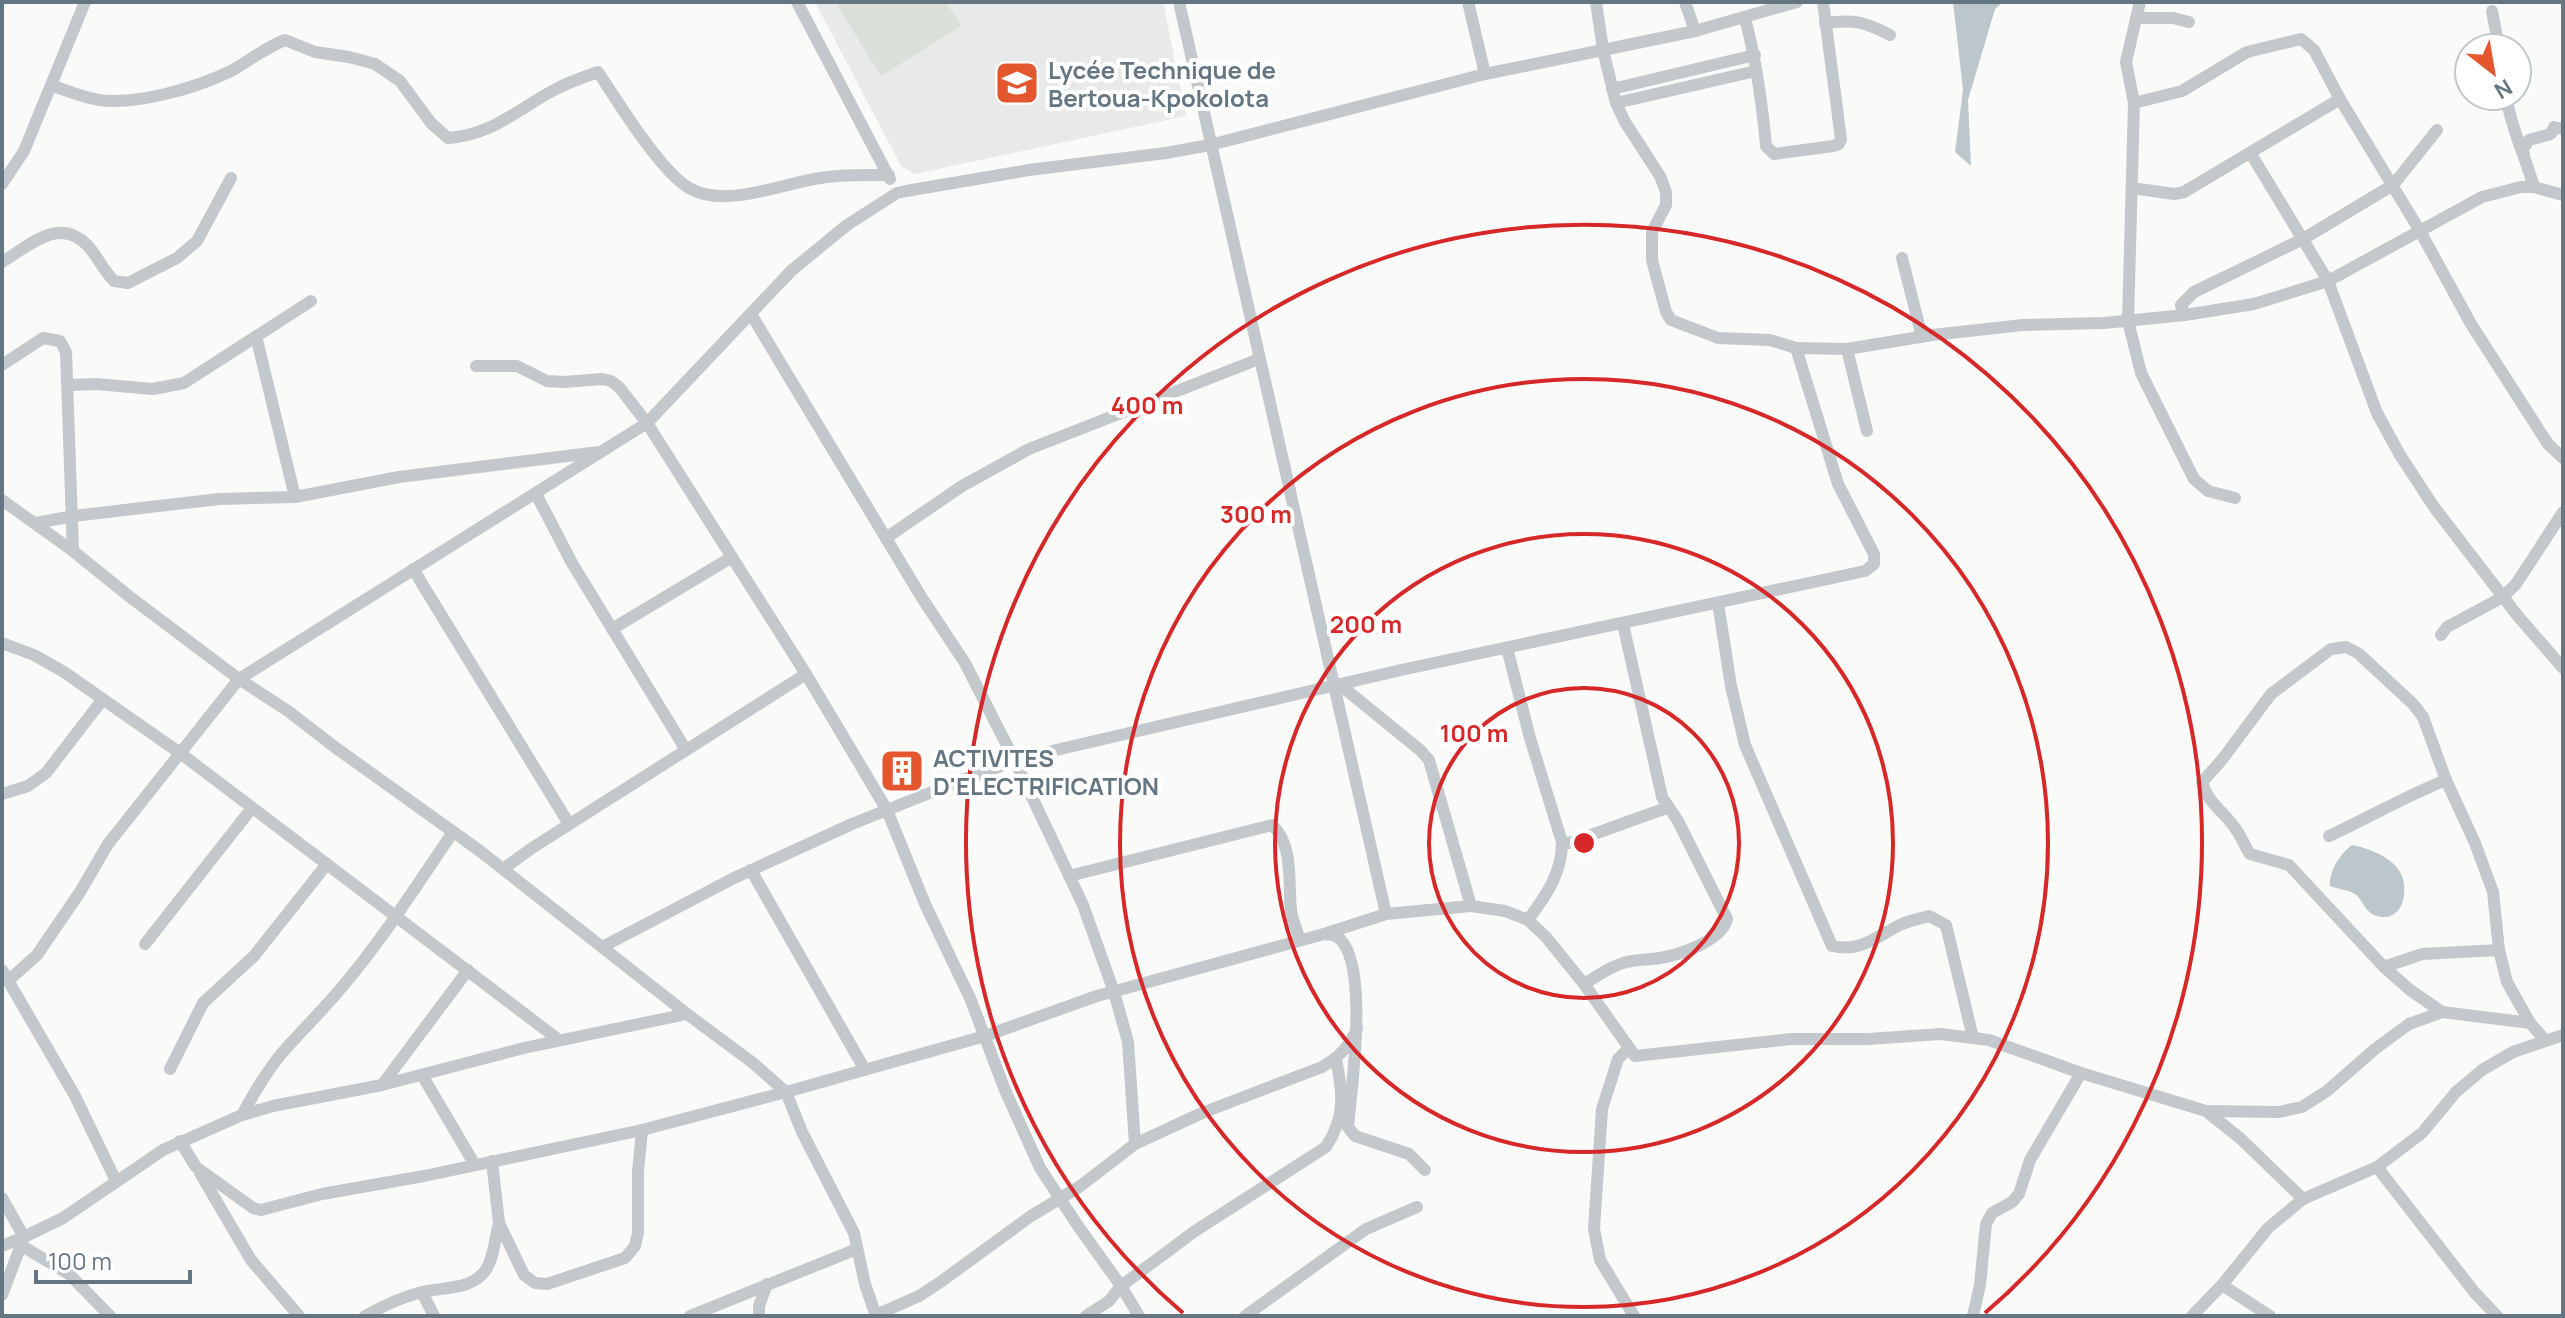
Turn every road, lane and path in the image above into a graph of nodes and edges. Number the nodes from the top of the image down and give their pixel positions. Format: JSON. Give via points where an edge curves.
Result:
{"nodes":[{"id":1,"x":85,"y":2,"type":"edge"},
{"id":2,"x":797,"y":2,"type":"edge"},
{"id":3,"x":1179,"y":2,"type":"edge"},
{"id":4,"x":1468,"y":2,"type":"edge"},
{"id":5,"x":1596,"y":2,"type":"edge"},
{"id":6,"x":1685,"y":2,"type":"edge"},
{"id":7,"x":1797,"y":2,"type":"edge"},
{"id":8,"x":1823,"y":2,"type":"edge"},
{"id":9,"x":2140,"y":2,"type":"edge"},
{"id":10,"x":2492,"y":11,"type":"dead end"},
{"id":11,"x":1745,"y":18,"type":"junction"},
{"id":12,"x":2136,"y":18,"type":"junction"},
{"id":13,"x":2189,"y":22,"type":"dead end"},
{"id":14,"x":1825,"y":23,"type":"junction"},
{"id":15,"x":1695,"y":31,"type":"junction"},
{"id":16,"x":2496,"y":32,"type":"edge"},
{"id":17,"x":1890,"y":35,"type":"dead end"},
{"id":18,"x":1603,"y":50,"type":"junction"},
{"id":19,"x":1755,"y":55,"type":"junction"},
{"id":20,"x":1756,"y":71,"type":"junction"},
{"id":21,"x":1485,"y":74,"type":"junction"},
{"id":22,"x":51,"y":85,"type":"junction"},
{"id":23,"x":1612,"y":89,"type":"junction"},
{"id":24,"x":2340,"y":99,"type":"junction"},
{"id":25,"x":1616,"y":103,"type":"junction"},
{"id":26,"x":2134,"y":103,"type":"junction"},
{"id":27,"x":2510,"y":112,"type":"edge"},
{"id":28,"x":2563,"y":129,"type":"edge"},
{"id":29,"x":2437,"y":130,"type":"dead end"},
{"id":30,"x":1210,"y":145,"type":"junction"},
{"id":31,"x":2251,"y":154,"type":"junction"},
{"id":32,"x":2527,"y":161,"type":"junction"},
{"id":33,"x":889,"y":175,"type":"junction"},
{"id":34,"x":231,"y":178,"type":"dead end"},
{"id":35,"x":2,"y":184,"type":"edge"},
{"id":36,"x":2393,"y":185,"type":"junction"},
{"id":37,"x":2534,"y":187,"type":"junction"},
{"id":38,"x":2132,"y":188,"type":"junction"},
{"id":39,"x":897,"y":193,"type":"junction"},
{"id":40,"x":2563,"y":195,"type":"edge"},
{"id":41,"x":2420,"y":231,"type":"junction"},
{"id":42,"x":2303,"y":239,"type":"junction"},
{"id":43,"x":1902,"y":258,"type":"dead end"},
{"id":44,"x":2,"y":262,"type":"edge"},
{"id":45,"x":2328,"y":281,"type":"junction"},
{"id":46,"x":311,"y":301,"type":"dead end"},
{"id":47,"x":751,"y":314,"type":"junction"},
{"id":48,"x":2185,"y":315,"type":"junction"},
{"id":49,"x":2128,"y":321,"type":"junction"},
{"id":50,"x":256,"y":336,"type":"junction"},
{"id":51,"x":1922,"y":337,"type":"junction"},
{"id":52,"x":1796,"y":348,"type":"junction"},
{"id":53,"x":1847,"y":349,"type":"junction"},
{"id":54,"x":1259,"y":359,"type":"junction"},
{"id":55,"x":2,"y":365,"type":"edge"},
{"id":56,"x":476,"y":366,"type":"dead end"},
{"id":57,"x":69,"y":385,"type":"junction"},
{"id":58,"x":647,"y":423,"type":"junction"},
{"id":59,"x":1867,"y":431,"type":"dead end"},
{"id":60,"x":603,"y":452,"type":"junction"},
{"id":61,"x":2563,"y":458,"type":"edge"},
{"id":62,"x":536,"y":494,"type":"junction"},
{"id":63,"x":295,"y":497,"type":"junction"},
{"id":64,"x":2235,"y":498,"type":"dead end"},
{"id":65,"x":2,"y":500,"type":"edge"},
{"id":66,"x":2563,"y":512,"type":"edge"},
{"id":67,"x":73,"y":516,"type":"junction"},
{"id":68,"x":36,"y":523,"type":"junction"},
{"id":69,"x":886,"y":538,"type":"junction"},
{"id":70,"x":73,"y":551,"type":"junction"},
{"id":71,"x":732,"y":557,"type":"junction"},
{"id":72,"x":413,"y":569,"type":"junction"},
{"id":73,"x":2503,"y":597,"type":"junction"},
{"id":74,"x":1718,"y":603,"type":"junction"},
{"id":75,"x":1623,"y":624,"type":"junction"},
{"id":76,"x":612,"y":629,"type":"junction"},
{"id":77,"x":2441,"y":635,"type":"dead end"},
{"id":78,"x":2,"y":643,"type":"edge"},
{"id":79,"x":1507,"y":648,"type":"junction"},
{"id":80,"x":2563,"y":668,"type":"edge"},
{"id":81,"x":806,"y":674,"type":"junction"},
{"id":82,"x":239,"y":679,"type":"junction"},
{"id":83,"x":1336,"y":684,"type":"junction"},
{"id":84,"x":103,"y":699,"type":"junction"},
{"id":85,"x":686,"y":750,"type":"junction"},
{"id":86,"x":180,"y":753,"type":"junction"},
{"id":87,"x":1015,"y":761,"type":"junction"},
{"id":88,"x":2446,"y":780,"type":"junction"},
{"id":89,"x":2,"y":794,"type":"edge"},
{"id":90,"x":1669,"y":807,"type":"junction"},
{"id":91,"x":252,"y":808,"type":"junction"},
{"id":92,"x":887,"y":810,"type":"junction"},
{"id":93,"x":569,"y":824,"type":"junction"},
{"id":94,"x":453,"y":832,"type":"junction"},
{"id":95,"x":2329,"y":836,"type":"dead end"},
{"id":96,"x":1562,"y":842,"type":"junction"},
{"id":97,"x":327,"y":864,"type":"junction"},
{"id":98,"x":503,"y":869,"type":"junction"},
{"id":99,"x":751,"y":870,"type":"junction"},
{"id":100,"x":1069,"y":876,"type":"junction"},
{"id":101,"x":1471,"y":906,"type":"junction"},
{"id":102,"x":1386,"y":914,"type":"junction"},
{"id":103,"x":396,"y":917,"type":"junction"},
{"id":104,"x":1528,"y":920,"type":"junction"},
{"id":105,"x":1324,"y":934,"type":"junction"},
{"id":106,"x":1300,"y":940,"type":"junction"},
{"id":107,"x":145,"y":944,"type":"dead end"},
{"id":108,"x":604,"y":946,"type":"junction"},
{"id":109,"x":2499,"y":950,"type":"junction"},
{"id":110,"x":2384,"y":967,"type":"junction"},
{"id":111,"x":468,"y":970,"type":"junction"},
{"id":112,"x":5,"y":975,"type":"edge"},
{"id":113,"x":1584,"y":984,"type":"junction"},
{"id":114,"x":1114,"y":992,"type":"junction"},
{"id":115,"x":2442,"y":1012,"type":"junction"},
{"id":116,"x":687,"y":1014,"type":"junction"},
{"id":117,"x":2530,"y":1023,"type":"junction"},
{"id":118,"x":1357,"y":1029,"type":"junction"},
{"id":119,"x":2563,"y":1035,"type":"edge"},
{"id":120,"x":985,"y":1036,"type":"junction"},
{"id":121,"x":1973,"y":1038,"type":"junction"},
{"id":122,"x":559,"y":1040,"type":"junction"},
{"id":123,"x":2545,"y":1040,"type":"junction"},
{"id":124,"x":1629,"y":1048,"type":"junction"},
{"id":125,"x":1336,"y":1059,"type":"junction"},
{"id":126,"x":170,"y":1069,"type":"dead end"},
{"id":127,"x":865,"y":1070,"type":"junction"},
{"id":128,"x":2081,"y":1073,"type":"junction"},
{"id":129,"x":422,"y":1075,"type":"junction"},
{"id":130,"x":382,"y":1085,"type":"junction"},
{"id":131,"x":786,"y":1092,"type":"junction"},
{"id":132,"x":2206,"y":1111,"type":"junction"},
{"id":133,"x":242,"y":1115,"type":"junction"},
{"id":134,"x":642,"y":1130,"type":"junction"},
{"id":135,"x":180,"y":1141,"type":"junction"},
{"id":136,"x":1135,"y":1144,"type":"junction"},
{"id":137,"x":492,"y":1161,"type":"junction"},
{"id":138,"x":475,"y":1165,"type":"junction"},
{"id":139,"x":196,"y":1167,"type":"junction"},
{"id":140,"x":2377,"y":1167,"type":"junction"},
{"id":141,"x":1425,"y":1170,"type":"dead end"},
{"id":142,"x":116,"y":1181,"type":"junction"},
{"id":143,"x":2,"y":1198,"type":"edge"},
{"id":144,"x":1060,"y":1198,"type":"junction"},
{"id":145,"x":2303,"y":1199,"type":"junction"},
{"id":146,"x":1417,"y":1207,"type":"dead end"},
{"id":147,"x":499,"y":1223,"type":"junction"},
{"id":148,"x":23,"y":1242,"type":"junction"},
{"id":149,"x":2,"y":1246,"type":"edge"},
{"id":150,"x":857,"y":1249,"type":"junction"},
{"id":151,"x":767,"y":1284,"type":"junction"},
{"id":152,"x":2222,"y":1285,"type":"junction"},
{"id":153,"x":1121,"y":1286,"type":"junction"},
{"id":154,"x":422,"y":1292,"type":"junction"},
{"id":155,"x":2,"y":1295,"type":"edge"},
{"id":156,"x":1971,"y":1314,"type":"edge"},
{"id":157,"x":110,"y":1316,"type":"edge"},
{"id":158,"x":299,"y":1316,"type":"edge"},
{"id":159,"x":365,"y":1316,"type":"edge"},
{"id":160,"x":434,"y":1316,"type":"edge"},
{"id":161,"x":690,"y":1316,"type":"edge"},
{"id":162,"x":759,"y":1316,"type":"edge"},
{"id":163,"x":876,"y":1316,"type":"edge"},
{"id":164,"x":1086,"y":1316,"type":"edge"},
{"id":165,"x":1139,"y":1316,"type":"edge"},
{"id":166,"x":1245,"y":1316,"type":"edge"},
{"id":167,"x":1634,"y":1316,"type":"edge"},
{"id":168,"x":2192,"y":1316,"type":"edge"},
{"id":169,"x":2270,"y":1316,"type":"edge"},
{"id":170,"x":2497,"y":1316,"type":"edge"}],
"edges":[{"from":1,"to":22,"type":"street"},
{"from":2,"to":33,"type":"street"},
{"from":3,"to":30,"type":"street"},
{"from":4,"to":21,"type":"street"},
{"from":5,"to":18,"type":"street"},
{"from":6,"to":15,"type":"street"},
{"from":7,"to":11,"type":"street"},
{"from":8,"to":14,"type":"street"},
{"from":9,"to":12,"type":"street"},
{"from":10,"to":16,"type":"street"},
{"from":11,"to":15,"type":"street"},
{"from":11,"to":19,"type":"street"},
{"from":12,"to":13,"type":"street"},
{"from":12,"to":26,"type":"street","via":[[2126,62]]},
{"from":14,"to":17,"type":"street","via":[[1870,24]]},
{"from":14,"to":20,"type":"street","via":[[1839,144],[1769,152]]},
{"from":15,"to":18,"type":"street"},
{"from":18,"to":21,"type":"street"},
{"from":18,"to":23,"type":"street"},
{"from":19,"to":20,"type":"street"},
{"from":19,"to":23,"type":"street"},
{"from":20,"to":25,"type":"street"},
{"from":21,"to":30,"type":"street"},
{"from":22,"to":33,"type":"street","via":[[103,100],[138,99],[230,71],[285,40],[375,64],[400,81],[448,138],[470,137],[598,72],[660,160],[700,193],[726,196],[825,177]]},
{"from":22,"to":35,"type":"street","via":[[24,151]]},
{"from":23,"to":25,"type":"street"},
{"from":24,"to":26,"type":"street","via":[[2314,50],[2301,39],[2247,52],[2182,91]]},
{"from":24,"to":31,"type":"street"},
{"from":24,"to":36,"type":"street"},
{"from":25,"to":52,"type":"street","via":[[1666,192],[1666,205],[1652,232],[1652,260],[1671,320],[1718,338],[1770,340]]},
{"from":26,"to":38,"type":"street"},
{"from":27,"to":32,"type":"street"},
{"from":28,"to":32,"type":"street","via":[[2554,127],[2551,134],[2529,140],[2522,150]]},
{"from":29,"to":36,"type":"street"},
{"from":30,"to":39,"type":"street"},
{"from":30,"to":54,"type":"street"},
{"from":31,"to":38,"type":"street","via":[[2184,192]]},
{"from":31,"to":42,"type":"street"},
{"from":32,"to":37,"type":"street"},
{"from":33,"to":39,"type":"street"},
{"from":34,"to":44,"type":"street","via":[[197,241],[177,258],[128,283],[114,281],[87,245],[61,230]]},
{"from":36,"to":41,"type":"street"},
{"from":36,"to":42,"type":"street"},
{"from":37,"to":40,"type":"street"},
{"from":37,"to":41,"type":"street","via":[[2482,197]]},
{"from":38,"to":49,"type":"street"},
{"from":39,"to":47,"type":"street","via":[[791,271]]},
{"from":41,"to":45,"type":"street"},
{"from":41,"to":61,"type":"street","via":[[2471,324],[2548,444]]},
{"from":42,"to":45,"type":"street"},
{"from":42,"to":48,"type":"street","via":[[2194,292],[2181,305]]},
{"from":43,"to":51,"type":"street"},
{"from":45,"to":48,"type":"street","via":[[2254,304]]},
{"from":45,"to":73,"type":"street","via":[[2392,441],[2434,507]]},
{"from":46,"to":50,"type":"street"},
{"from":47,"to":58,"type":"street"},
{"from":47,"to":69,"type":"street"},
{"from":48,"to":49,"type":"street"},
{"from":49,"to":51,"type":"street","via":[[2023,325]]},
{"from":49,"to":64,"type":"street","via":[[2135,360],[2194,479],[2208,491]]},
{"from":50,"to":57,"type":"street","via":[[168,388]]},
{"from":50,"to":63,"type":"street"},
{"from":51,"to":53,"type":"street"},
{"from":52,"to":53,"type":"street"},
{"from":52,"to":74,"type":"street","via":[[1838,484],[1874,554],[1874,564],[1865,571]]},
{"from":53,"to":59,"type":"street"},
{"from":54,"to":69,"type":"street","via":[[1029,449]]},
{"from":54,"to":83,"type":"street"},
{"from":55,"to":57,"type":"street","via":[[43,338],[52,338],[66,352]]},
{"from":56,"to":58,"type":"street","via":[[517,366],[547,381],[611,381]]},
{"from":57,"to":67,"type":"street"},
{"from":58,"to":60,"type":"street"},
{"from":58,"to":71,"type":"street"},
{"from":60,"to":62,"type":"street"},
{"from":60,"to":63,"type":"street","via":[[399,477]]},
{"from":62,"to":72,"type":"street"},
{"from":62,"to":76,"type":"street"},
{"from":63,"to":67,"type":"street","via":[[219,499]]},
{"from":65,"to":68,"type":"street"},
{"from":66,"to":73,"type":"street","via":[[2525,573]]},
{"from":67,"to":68,"type":"street"},
{"from":67,"to":70,"type":"street"},
{"from":68,"to":70,"type":"street"},
{"from":69,"to":87,"type":"street","via":[[965,663]]},
{"from":70,"to":82,"type":"street"},
{"from":71,"to":76,"type":"street"},
{"from":71,"to":81,"type":"street"},
{"from":72,"to":82,"type":"street"},
{"from":72,"to":93,"type":"street"},
{"from":73,"to":77,"type":"street"},
{"from":73,"to":80,"type":"street"},
{"from":74,"to":75,"type":"street"},
{"from":74,"to":121,"type":"street","via":[[1745,745],[1832,946],[1870,944],[1902,924],[1929,916],[1946,925]]},
{"from":75,"to":79,"type":"street"},
{"from":75,"to":90,"type":"street","via":[[1662,797]]},
{"from":76,"to":85,"type":"street"},
{"from":78,"to":84,"type":"street","via":[[34,655]]},
{"from":79,"to":83,"type":"street"},
{"from":79,"to":96,"type":"street"},
{"from":81,"to":85,"type":"street"},
{"from":81,"to":92,"type":"street"},
{"from":82,"to":86,"type":"street"},
{"from":82,"to":94,"type":"street"},
{"from":83,"to":87,"type":"street"},
{"from":83,"to":101,"type":"street","via":[[1429,760]]},
{"from":83,"to":102,"type":"street"},
{"from":84,"to":86,"type":"street"},
{"from":84,"to":89,"type":"street","via":[[46,773]]},
{"from":85,"to":93,"type":"street"},
{"from":86,"to":91,"type":"street"},
{"from":86,"to":112,"type":"street","via":[[108,844],[37,955]]},
{"from":87,"to":92,"type":"street"},
{"from":87,"to":100,"type":"street"},
{"from":88,"to":95,"type":"street"},
{"from":88,"to":109,"type":"street","via":[[2493,892]]},
{"from":88,"to":110,"type":"street","via":[[2423,717],[2346,647],[2331,649],[2271,694],[2202,782],[2250,854],[2289,865]]},
{"from":90,"to":96,"type":"street"},
{"from":90,"to":113,"type":"street","via":[[1727,919],[1726,927],[1684,952],[1620,963]]},
{"from":91,"to":97,"type":"street"},
{"from":91,"to":107,"type":"street"},
{"from":92,"to":99,"type":"street"},
{"from":92,"to":120,"type":"street"},
{"from":93,"to":98,"type":"street"},
{"from":94,"to":98,"type":"street"},
{"from":94,"to":103,"type":"street"},
{"from":96,"to":104,"type":"street","via":[[1554,884]]},
{"from":97,"to":103,"type":"street"},
{"from":97,"to":126,"type":"street","via":[[254,956],[203,1003]]},
{"from":98,"to":108,"type":"street"},
{"from":99,"to":108,"type":"street"},
{"from":99,"to":127,"type":"street"},
{"from":100,"to":106,"type":"street","via":[[1272,825],[1287,856],[1291,913]]},
{"from":100,"to":114,"type":"street"},
{"from":101,"to":102,"type":"street"},
{"from":101,"to":104,"type":"street"},
{"from":102,"to":105,"type":"street"},
{"from":103,"to":111,"type":"street"},
{"from":103,"to":133,"type":"street","via":[[282,1054]]},
{"from":104,"to":113,"type":"street"},
{"from":105,"to":106,"type":"street"},
{"from":105,"to":118,"type":"street","via":[[1335,936],[1349,954]]},
{"from":106,"to":114,"type":"street"},
{"from":108,"to":116,"type":"street"},
{"from":109,"to":110,"type":"street","via":[[2422,954]]},
{"from":109,"to":117,"type":"street","via":[[2507,982]]},
{"from":110,"to":115,"type":"street"},
{"from":111,"to":122,"type":"street"},
{"from":111,"to":130,"type":"street"},
{"from":112,"to":142,"type":"street","via":[[75,1096]]},
{"from":113,"to":124,"type":"street"},
{"from":114,"to":120,"type":"street"},
{"from":114,"to":136,"type":"street","via":[[1128,1042]]},
{"from":115,"to":117,"type":"street"},
{"from":115,"to":132,"type":"street","via":[[2409,1024],[2302,1107],[2279,1112]]},
{"from":116,"to":122,"type":"street"},
{"from":116,"to":131,"type":"street"},
{"from":117,"to":123,"type":"street"},
{"from":118,"to":125,"type":"street"},
{"from":118,"to":141,"type":"street","via":[[1348,1127],[1355,1136],[1409,1154]]},
{"from":119,"to":123,"type":"street"},
{"from":120,"to":127,"type":"street"},
{"from":120,"to":144,"type":"street","via":[[1040,1168]]},
{"from":121,"to":124,"type":"street","via":[[1941,1034],[1791,1039],[1635,1056]]},
{"from":121,"to":128,"type":"street"},
{"from":122,"to":129,"type":"street"},
{"from":123,"to":140,"type":"street","via":[[2482,1070],[2422,1133]]},
{"from":124,"to":167,"type":"street","via":[[1618,1059],[1602,1109],[1594,1229],[1600,1260]]},
{"from":125,"to":136,"type":"street"},
{"from":125,"to":153,"type":"street","via":[[1343,1089],[1337,1130],[1326,1147]]},
{"from":127,"to":131,"type":"street"},
{"from":128,"to":132,"type":"street"},
{"from":128,"to":156,"type":"street","via":[[2030,1160],[2019,1194],[1992,1213],[1986,1224],[1980,1285]]},
{"from":129,"to":130,"type":"street"},
{"from":129,"to":138,"type":"street"},
{"from":130,"to":133,"type":"street"},
{"from":131,"to":134,"type":"street"},
{"from":131,"to":150,"type":"street"},
{"from":132,"to":145,"type":"street"},
{"from":133,"to":135,"type":"street"},
{"from":134,"to":137,"type":"street"},
{"from":134,"to":147,"type":"street","via":[[638,1233],[625,1258],[547,1284],[535,1283],[524,1275]]},
{"from":135,"to":139,"type":"street"},
{"from":135,"to":142,"type":"street"},
{"from":136,"to":144,"type":"street"},
{"from":137,"to":138,"type":"street"},
{"from":137,"to":147,"type":"street"},
{"from":138,"to":139,"type":"street","via":[[261,1210]]},
{"from":139,"to":158,"type":"street","via":[[251,1260]]},
{"from":140,"to":145,"type":"street"},
{"from":140,"to":170,"type":"street"},
{"from":142,"to":148,"type":"street"},
{"from":143,"to":148,"type":"street"},
{"from":144,"to":153,"type":"street"},
{"from":144,"to":163,"type":"street","via":[[919,1296]]},
{"from":145,"to":152,"type":"street","via":[[2268,1228]]},
{"from":146,"to":166,"type":"street","via":[[1366,1229]]},
{"from":147,"to":154,"type":"street","via":[[487,1269],[476,1280]]},
{"from":148,"to":149,"type":"street"},
{"from":148,"to":155,"type":"street"},
{"from":148,"to":157,"type":"street","via":[[69,1274]]},
{"from":150,"to":151,"type":"street"},
{"from":150,"to":163,"type":"street"},
{"from":151,"to":161,"type":"street"},
{"from":151,"to":162,"type":"street"},
{"from":152,"to":168,"type":"street"},
{"from":152,"to":169,"type":"street"},
{"from":153,"to":164,"type":"street"},
{"from":153,"to":165,"type":"street"},
{"from":154,"to":159,"type":"street"},
{"from":154,"to":160,"type":"street"}]}
